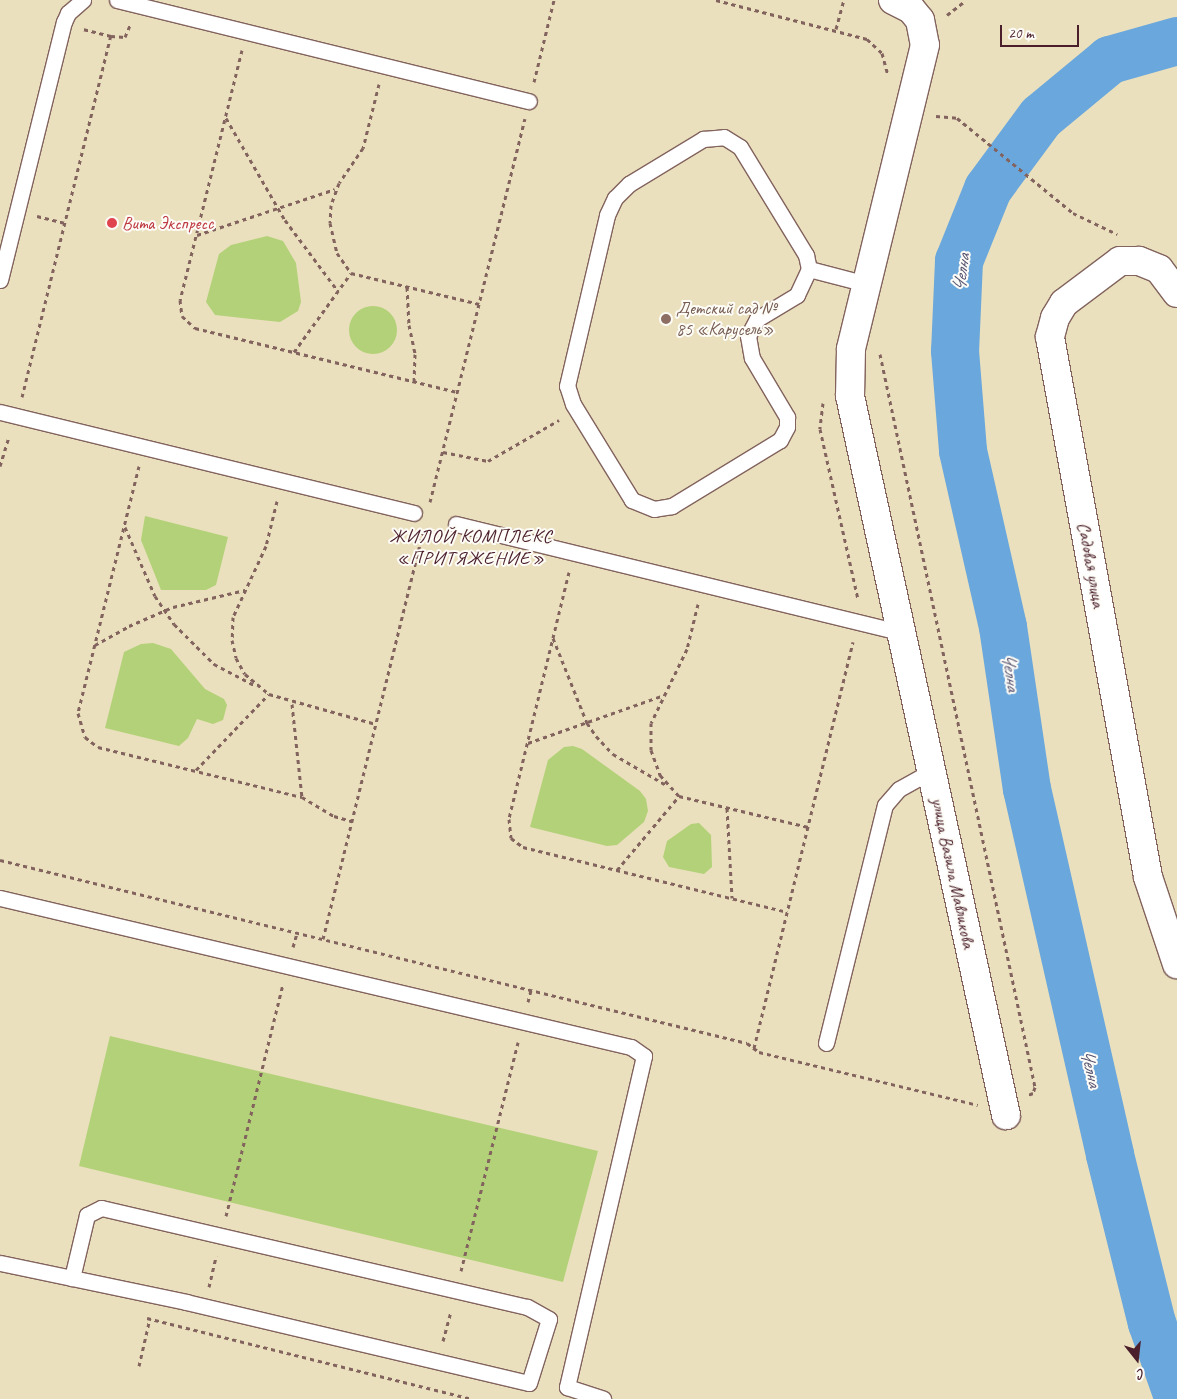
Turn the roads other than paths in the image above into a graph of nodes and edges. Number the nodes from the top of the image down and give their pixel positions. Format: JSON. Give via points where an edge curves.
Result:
{"nodes":[{"id":1,"x":83,"y":0,"type":"edge"},
{"id":2,"x":117,"y":0,"type":"edge"},
{"id":3,"x":893,"y":0,"type":"edge"},
{"id":4,"x":529,"y":101,"type":"road end"},
{"id":5,"x":809,"y":270,"type":"junction"},
{"id":6,"x":0,"y":280,"type":"edge"},
{"id":7,"x":867,"y":284,"type":"junction"},
{"id":8,"x":1177,"y":294,"type":"edge"},
{"id":9,"x":0,"y":412,"type":"edge"},
{"id":10,"x":420,"y":518,"type":"road end"},
{"id":11,"x":456,"y":524,"type":"dead end"},
{"id":12,"x":900,"y":632,"type":"junction"},
{"id":13,"x":931,"y":771,"type":"junction"},
{"id":14,"x":0,"y":898,"type":"edge"},
{"id":15,"x":1177,"y":964,"type":"edge"},
{"id":16,"x":826,"y":1043,"type":"dead end"},
{"id":17,"x":1004,"y":1108,"type":"road end"},
{"id":18,"x":0,"y":1263,"type":"edge"},
{"id":19,"x":72,"y":1278,"type":"junction"},
{"id":20,"x":603,"y":1399,"type":"edge"}],
"edges":[{"from":1,"to":6,"type":"lane","via":[[68,13],[63,24]]},
{"from":2,"to":4,"type":"lane"},
{"from":3,"to":7,"type":"street","name":"улица Вазила Мавликова","via":[[911,9],[920,20],[925,46]]},
{"from":5,"to":5,"type":"lane","via":[[806,255],[740,148],[724,137],[703,138],[629,184],[611,206],[568,376],[569,394],[632,500],[654,510],[663,509],[784,435],[787,418],[752,358],[748,336],[757,319],[798,295]]},
{"from":5,"to":7,"type":"lane"},
{"from":7,"to":12,"type":"street","name":"улица Вазила Мавликова","via":[[851,349],[850,396]]},
{"from":8,"to":15,"type":"street","name":"Садовая улица","via":[[1159,270],[1139,261],[1120,262],[1064,303],[1050,336],[1148,877]]},
{"from":9,"to":10,"type":"lane"},
{"from":11,"to":12,"type":"lane"},
{"from":12,"to":13,"type":"street","name":"улица Вазила Мавликова"},
{"from":13,"to":16,"type":"lane","via":[[899,789],[884,805]]},
{"from":13,"to":17,"type":"street","name":"улица Вазила Мавликова"},
{"from":14,"to":20,"type":"lane","via":[[631,1048],[644,1056],[567,1387]]},
{"from":18,"to":19,"type":"lane"},
{"from":19,"to":19,"type":"lane","via":[[88,1215],[101,1208],[527,1307],[549,1319],[529,1383]]}]}
